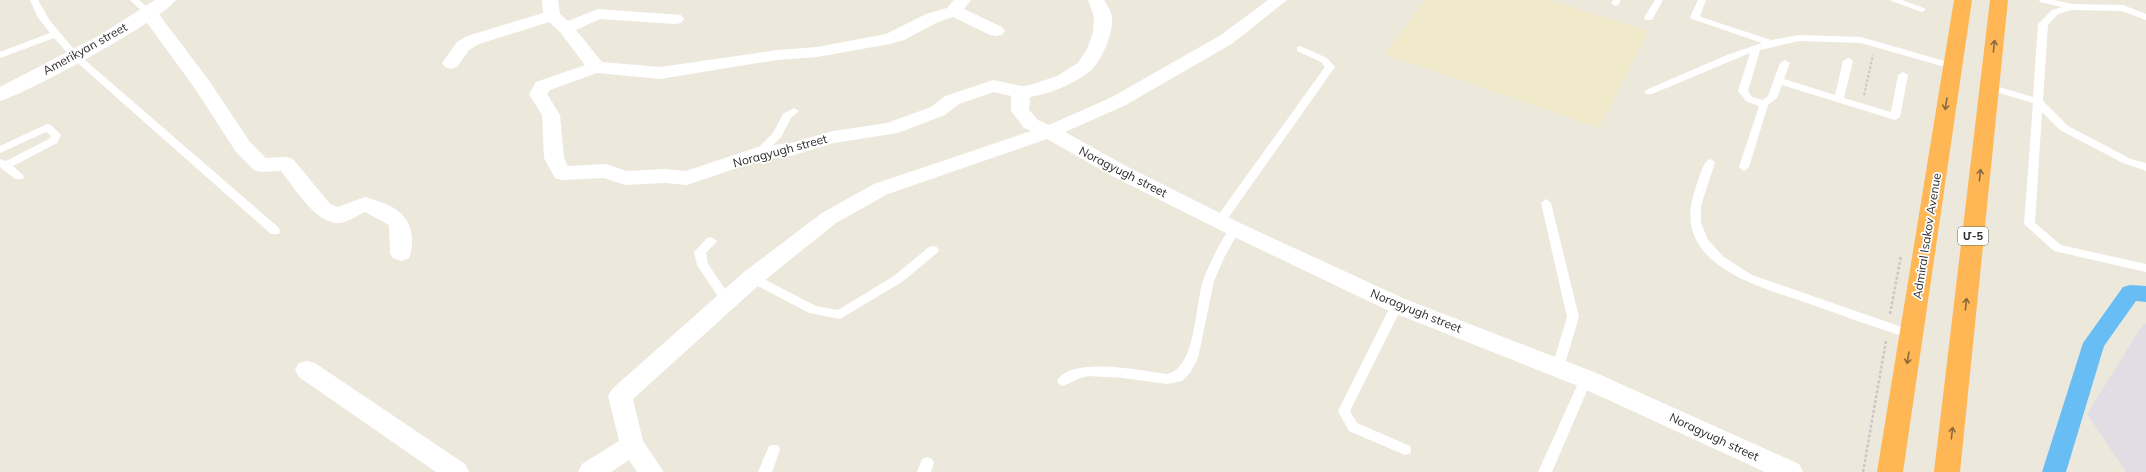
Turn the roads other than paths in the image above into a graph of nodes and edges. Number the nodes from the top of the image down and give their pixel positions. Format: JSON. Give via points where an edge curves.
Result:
{"nodes":[{"id":1,"x":34,"y":0,"type":"edge"},
{"id":2,"x":134,"y":0,"type":"edge"},
{"id":3,"x":167,"y":0,"type":"edge"},
{"id":4,"x":1096,"y":0,"type":"edge"},
{"id":5,"x":1279,"y":0,"type":"edge"},
{"id":6,"x":1659,"y":0,"type":"edge"},
{"id":7,"x":1702,"y":0,"type":"edge"},
{"id":8,"x":1892,"y":0,"type":"edge"},
{"id":9,"x":1963,"y":0,"type":"edge"},
{"id":10,"x":1998,"y":0,"type":"edge"},
{"id":11,"x":2043,"y":0,"type":"edge"},
{"id":12,"x":958,"y":5,"type":"edge"},
{"id":13,"x":2072,"y":7,"type":"junction"},
{"id":14,"x":551,"y":8,"type":"edge"},
{"id":15,"x":1922,"y":8,"type":"dead end"},
{"id":16,"x":149,"y":13,"type":"junction"},
{"id":17,"x":2146,"y":17,"type":"edge"},
{"id":18,"x":1649,"y":18,"type":"dead end"},
{"id":19,"x":675,"y":19,"type":"dead end"},
{"id":20,"x":566,"y":28,"type":"junction"},
{"id":21,"x":996,"y":31,"type":"dead end"},
{"id":22,"x":55,"y":34,"type":"junction"},
{"id":23,"x":1771,"y":43,"type":"junction"},
{"id":24,"x":1756,"y":48,"type":"junction"},
{"id":25,"x":1300,"y":49,"type":"dead end"},
{"id":26,"x":0,"y":55,"type":"edge"},
{"id":27,"x":75,"y":56,"type":"junction"},
{"id":28,"x":1848,"y":61,"type":"dead end"},
{"id":29,"x":451,"y":63,"type":"dead end"},
{"id":30,"x":1785,"y":63,"type":"dead end"},
{"id":31,"x":1952,"y":66,"type":"junction"},
{"id":32,"x":596,"y":67,"type":"junction"},
{"id":33,"x":1903,"y":75,"type":"dead end"},
{"id":34,"x":1778,"y":81,"type":"junction"},
{"id":35,"x":1989,"y":87,"type":"junction"},
{"id":36,"x":1021,"y":92,"type":"junction"},
{"id":37,"x":1649,"y":92,"type":"dead end"},
{"id":38,"x":0,"y":95,"type":"edge"},
{"id":39,"x":1838,"y":100,"type":"junction"},
{"id":40,"x":2037,"y":101,"type":"junction"},
{"id":41,"x":1764,"y":104,"type":"junction"},
{"id":42,"x":794,"y":111,"type":"dead end"},
{"id":43,"x":1049,"y":132,"type":"junction"},
{"id":44,"x":0,"y":150,"type":"edge"},
{"id":45,"x":758,"y":154,"type":"junction"},
{"id":46,"x":1710,"y":162,"type":"dead end"},
{"id":47,"x":2,"y":164,"type":"edge"},
{"id":48,"x":2146,"y":166,"type":"edge"},
{"id":49,"x":1744,"y":167,"type":"dead end"},
{"id":50,"x":19,"y":176,"type":"dead end"},
{"id":51,"x":1546,"y":203,"type":"dead end"},
{"id":52,"x":1228,"y":225,"type":"junction"},
{"id":53,"x":275,"y":231,"type":"dead end"},
{"id":54,"x":711,"y":241,"type":"dead end"},
{"id":55,"x":933,"y":250,"type":"dead end"},
{"id":56,"x":401,"y":253,"type":"dead end"},
{"id":57,"x":2146,"y":268,"type":"edge"},
{"id":58,"x":752,"y":278,"type":"junction"},
{"id":59,"x":727,"y":300,"type":"junction"},
{"id":60,"x":1397,"y":305,"type":"junction"},
{"id":61,"x":1912,"y":335,"type":"junction"},
{"id":62,"x":1558,"y":367,"type":"junction"},
{"id":63,"x":307,"y":370,"type":"dead end"},
{"id":64,"x":1586,"y":379,"type":"junction"},
{"id":65,"x":1063,"y":381,"type":"dead end"},
{"id":66,"x":632,"y":445,"type":"junction"},
{"id":67,"x":774,"y":450,"type":"dead end"},
{"id":68,"x":1405,"y":450,"type":"dead end"},
{"id":69,"x":456,"y":472,"type":"edge"},
{"id":70,"x":592,"y":472,"type":"edge"},
{"id":71,"x":651,"y":472,"type":"edge"},
{"id":72,"x":765,"y":472,"type":"edge"},
{"id":73,"x":1546,"y":472,"type":"edge"},
{"id":74,"x":1790,"y":472,"type":"edge"},
{"id":75,"x":1890,"y":472,"type":"edge"},
{"id":76,"x":1947,"y":472,"type":"edge"}],
"edges":[{"from":1,"to":22,"type":"lane","via":[[37,10]]},
{"from":2,"to":16,"type":"lane"},
{"from":3,"to":16,"type":"street","name":"Amerikyan street"},
{"from":4,"to":36,"type":"street","name":"Noragyugh street","via":[[1103,17],[1102,32],[1084,67],[1062,80],[1032,91]]},
{"from":5,"to":43,"type":"street","via":[[1227,39],[1119,102]]},
{"from":6,"to":18,"type":"lane"},
{"from":7,"to":23,"type":"lane","via":[[1695,17],[1698,19]]},
{"from":8,"to":15,"type":"lane"},
{"from":9,"to":31,"type":"highway","name":"Admiral Isakov Avenue"},
{"from":35,"to":10,"type":"highway","number":"Մ-5","one_way":true},
{"from":11,"to":13,"type":"lane"},
{"from":12,"to":21,"type":"street"},
{"from":12,"to":32,"type":"street","name":"Noragyugh street","via":[[890,39],[817,52],[777,55],[660,73]]},
{"from":13,"to":17,"type":"lane","via":[[2123,8]]},
{"from":13,"to":40,"type":"lane","via":[[2055,12],[2043,24]]},
{"from":14,"to":20,"type":"street"},
{"from":14,"to":29,"type":"street","via":[[473,40],[463,46]]},
{"from":16,"to":27,"type":"street","name":"Amerikyan street"},
{"from":16,"to":56,"type":"street","via":[[203,86],[243,147],[261,165],[286,164],[323,208],[337,216],[365,204],[395,217],[402,230]]},
{"from":19,"to":20,"type":"street","via":[[598,14]]},
{"from":20,"to":32,"type":"street"},
{"from":22,"to":26,"type":"lane"},
{"from":22,"to":27,"type":"lane"},
{"from":23,"to":24,"type":"lane"},
{"from":23,"to":31,"type":"lane","via":[[1799,38],[1861,40]]},
{"from":24,"to":37,"type":"lane"},
{"from":24,"to":41,"type":"lane","via":[[1743,90],[1749,99]]},
{"from":25,"to":52,"type":"lane","via":[[1324,60],[1330,67]]},
{"from":27,"to":38,"type":"street","name":"Amerikyan street"},
{"from":27,"to":53,"type":"lane"},
{"from":28,"to":39,"type":"lane"},
{"from":30,"to":34,"type":"lane"},
{"from":31,"to":61,"type":"highway","name":"Admiral Isakov Avenue","one_way":true},
{"from":32,"to":45,"type":"street","name":"Noragyugh street","via":[[543,86],[538,94],[551,115],[554,158],[562,173],[606,171],[625,178],[687,178]]},
{"from":33,"to":39,"type":"lane","via":[[1895,117]]},
{"from":34,"to":39,"type":"lane"},
{"from":34,"to":41,"type":"lane","via":[[1772,98]]},
{"from":35,"to":40,"type":"lane"},
{"from":76,"to":35,"type":"highway","number":"Մ-5","one_way":true},
{"from":36,"to":43,"type":"street","name":"Noragyugh street","via":[[1020,111],[1031,124]]},
{"from":36,"to":45,"type":"street","name":"Noragyugh street","via":[[993,86],[952,100],[938,111],[891,129],[833,137],[790,149]]},
{"from":40,"to":48,"type":"lane","via":[[2064,128],[2127,160]]},
{"from":40,"to":57,"type":"lane","via":[[2029,224],[2058,248]]},
{"from":41,"to":49,"type":"lane"},
{"from":42,"to":45,"type":"lane","via":[[787,116],[777,135]]},
{"from":43,"to":52,"type":"street","name":"Noragyugh street","via":[[1119,171]]},
{"from":43,"to":58,"type":"street","via":[[881,189],[829,218]]},
{"from":44,"to":47,"type":"lane","via":[[47,127],[56,135],[53,141]]},
{"from":46,"to":61,"type":"lane","via":[[1695,211],[1695,221],[1698,231],[1711,251],[1733,270],[1748,278]]},
{"from":47,"to":50,"type":"lane"},
{"from":51,"to":62,"type":"lane","via":[[1573,317]]},
{"from":52,"to":60,"type":"street","name":"Noragyugh street"},
{"from":52,"to":65,"type":"lane","via":[[1206,290],[1198,336],[1189,365],[1183,375],[1170,380],[1105,372],[1080,373]]},
{"from":54,"to":59,"type":"lane","via":[[700,252],[702,265]]},
{"from":55,"to":58,"type":"lane","via":[[898,278],[840,315],[813,310]]},
{"from":58,"to":59,"type":"street"},
{"from":59,"to":66,"type":"street","via":[[620,396]]},
{"from":60,"to":62,"type":"street","name":"Noragyugh street"},
{"from":60,"to":68,"type":"lane","via":[[1344,411],[1353,428]]},
{"from":61,"to":75,"type":"highway","name":"Admiral Isakov Avenue","one_way":true},
{"from":62,"to":64,"type":"street","name":"Noragyugh street"},
{"from":63,"to":69,"type":"street"},
{"from":64,"to":73,"type":"lane"},
{"from":64,"to":74,"type":"street","name":"Noragyugh street"},
{"from":66,"to":70,"type":"street"},
{"from":66,"to":71,"type":"street"},
{"from":67,"to":72,"type":"lane"}]}
